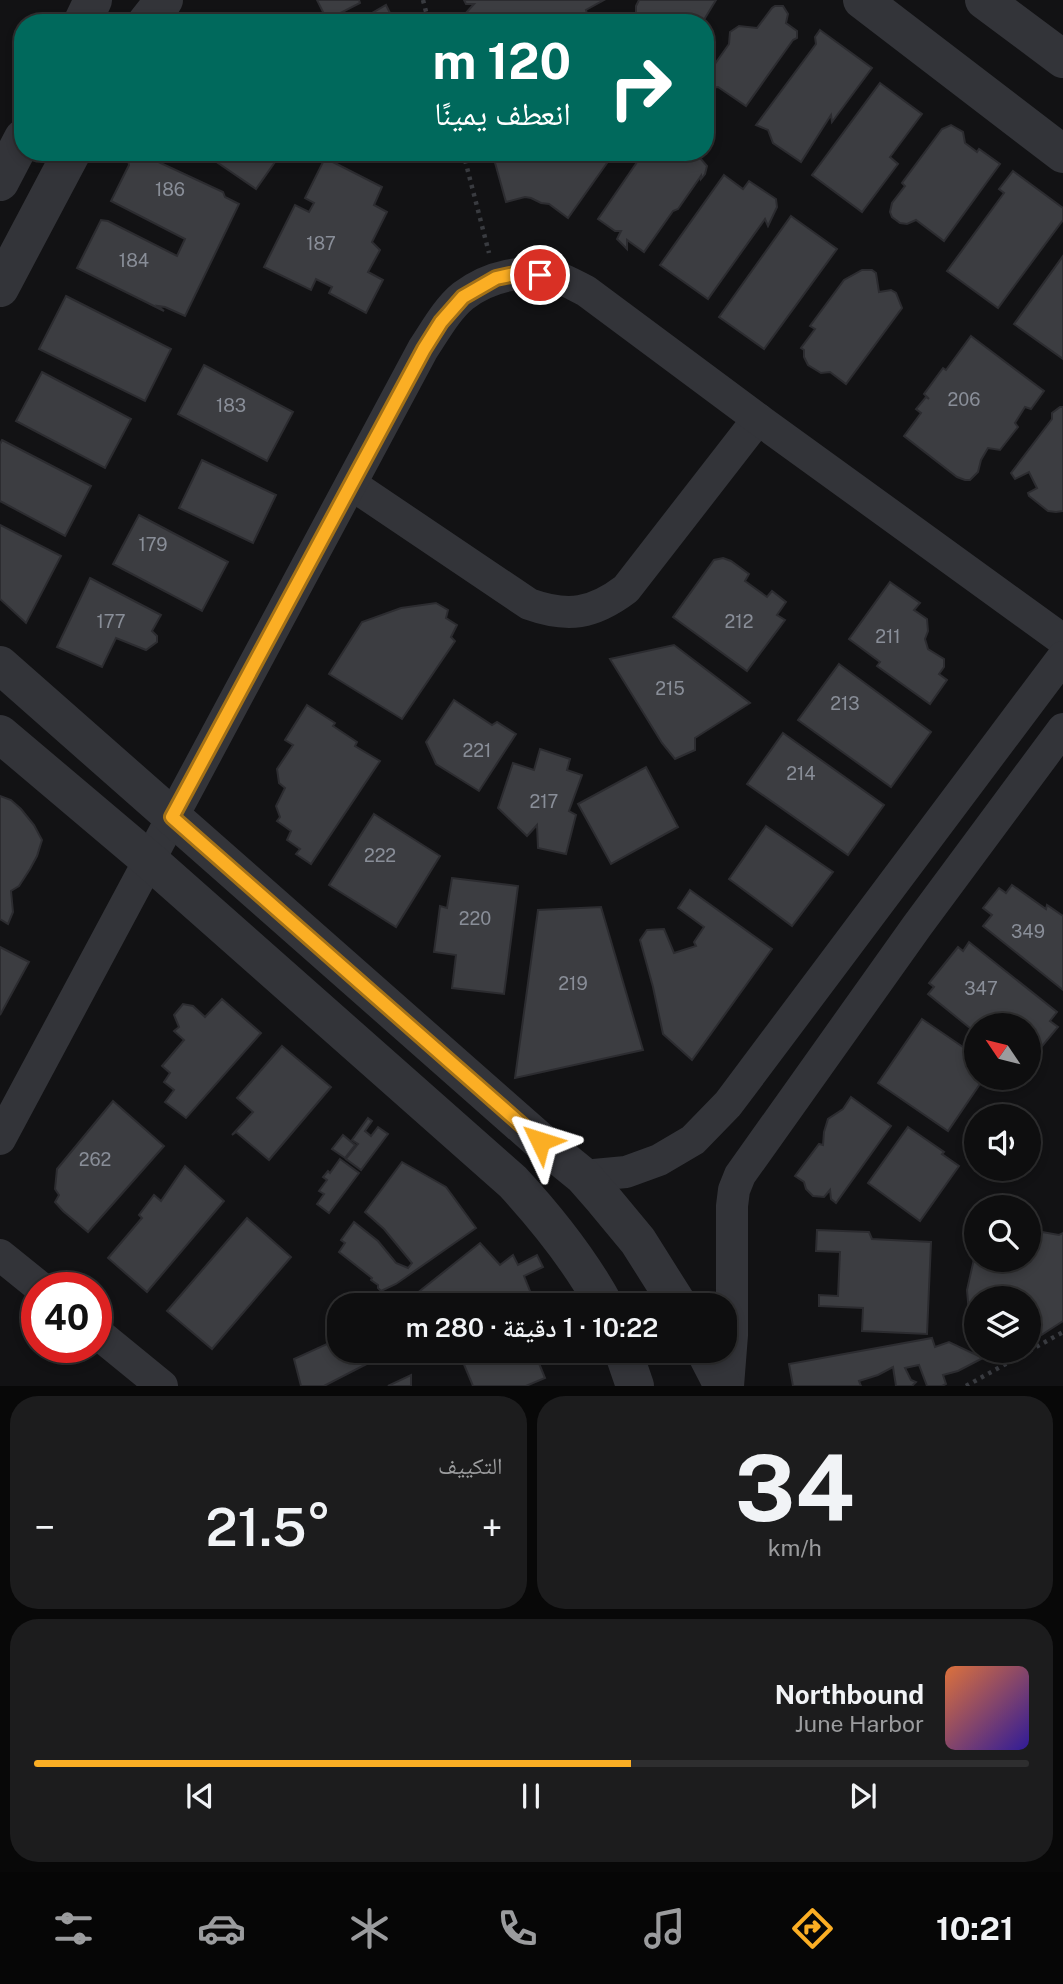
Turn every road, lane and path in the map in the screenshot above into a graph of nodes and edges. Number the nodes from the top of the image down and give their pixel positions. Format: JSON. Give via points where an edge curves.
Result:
{"nodes":[{"id":1,"x":164,"y":0,"type":"edge"},
{"id":2,"x":862,"y":0,"type":"edge"},
{"id":3,"x":984,"y":0,"type":"edge"},
{"id":4,"x":153,"y":14,"type":"edge"},
{"id":5,"x":1063,"y":59,"type":"edge"},
{"id":6,"x":1063,"y":154,"type":"edge"},
{"id":7,"x":14,"y":155,"type":"edge"},
{"id":8,"x":67,"y":161,"type":"edge"},
{"id":9,"x":465,"y":161,"type":"edge"},
{"id":10,"x":0,"y":182,"type":"edge"},
{"id":11,"x":496,"y":278,"type":"junction"},
{"id":12,"x":0,"y":288,"type":"edge"},
{"id":13,"x":758,"y":419,"type":"junction"},
{"id":14,"x":351,"y":484,"type":"junction"},
{"id":15,"x":1063,"y":640,"type":"edge"},
{"id":16,"x":1063,"y":657,"type":"edge"},
{"id":17,"x":0,"y":665,"type":"edge"},
{"id":18,"x":1063,"y":729,"type":"edge"},
{"id":19,"x":0,"y":734,"type":"edge"},
{"id":20,"x":172,"y":817,"type":"junction"},
{"id":21,"x":149,"y":860,"type":"junction"},
{"id":22,"x":881,"y":901,"type":"junction"},
{"id":23,"x":917,"y":926,"type":"junction"},
{"id":24,"x":0,"y":1139,"type":"edge"},
{"id":25,"x":583,"y":1176,"type":"junction"},
{"id":26,"x":0,"y":1255,"type":"edge"},
{"id":27,"x":21,"y":1272,"type":"edge"},
{"id":28,"x":598,"y":1293,"type":"edge"},
{"id":29,"x":671,"y":1293,"type":"edge"},
{"id":30,"x":1063,"y":1332,"type":"edge"},
{"id":31,"x":1041,"y":1344,"type":"edge"},
{"id":32,"x":112,"y":1345,"type":"edge"},
{"id":33,"x":627,"y":1363,"type":"edge"},
{"id":34,"x":711,"y":1363,"type":"edge"},
{"id":35,"x":1007,"y":1363,"type":"edge"},
{"id":36,"x":162,"y":1385,"type":"edge"},
{"id":37,"x":635,"y":1385,"type":"edge"},
{"id":38,"x":723,"y":1385,"type":"edge"},
{"id":39,"x":728,"y":1385,"type":"edge"},
{"id":40,"x":966,"y":1385,"type":"edge"}],
"edges":[{"from":1,"to":4,"type":"street"},
{"from":2,"to":6,"type":"street"},
{"from":3,"to":5,"type":"street"},
{"from":7,"to":10,"type":"street"},
{"from":8,"to":12,"type":"street"},
{"from":9,"to":11,"type":"path"},
{"from":11,"to":13,"type":"street","via":[[524,272],[556,277],[586,291]]},
{"from":11,"to":14,"type":"street","via":[[463,297],[441,322]]},
{"from":13,"to":14,"type":"street","via":[[626,589],[590,610],[569,613],[529,604]]},
{"from":13,"to":15,"type":"street"},
{"from":14,"to":20,"type":"street"},
{"from":16,"to":22,"type":"street"},
{"from":17,"to":20,"type":"street"},
{"from":18,"to":23,"type":"street"},
{"from":19,"to":21,"type":"street"},
{"from":20,"to":21,"type":"street"},
{"from":20,"to":25,"type":"street"},
{"from":21,"to":24,"type":"street"},
{"from":21,"to":28,"type":"street","via":[[513,1182],[560,1237]]},
{"from":22,"to":23,"type":"street"},
{"from":22,"to":25,"type":"street","via":[[728,1104],[693,1140],[626,1172]]},
{"from":23,"to":39,"type":"street","via":[[740,1175],[732,1206]]},
{"from":25,"to":29,"type":"street","via":[[638,1241]]},
{"from":26,"to":27,"type":"street"},
{"from":30,"to":31,"type":"path"},
{"from":32,"to":36,"type":"street"},
{"from":33,"to":37,"type":"street"},
{"from":34,"to":38,"type":"street"},
{"from":35,"to":40,"type":"path"}]}
